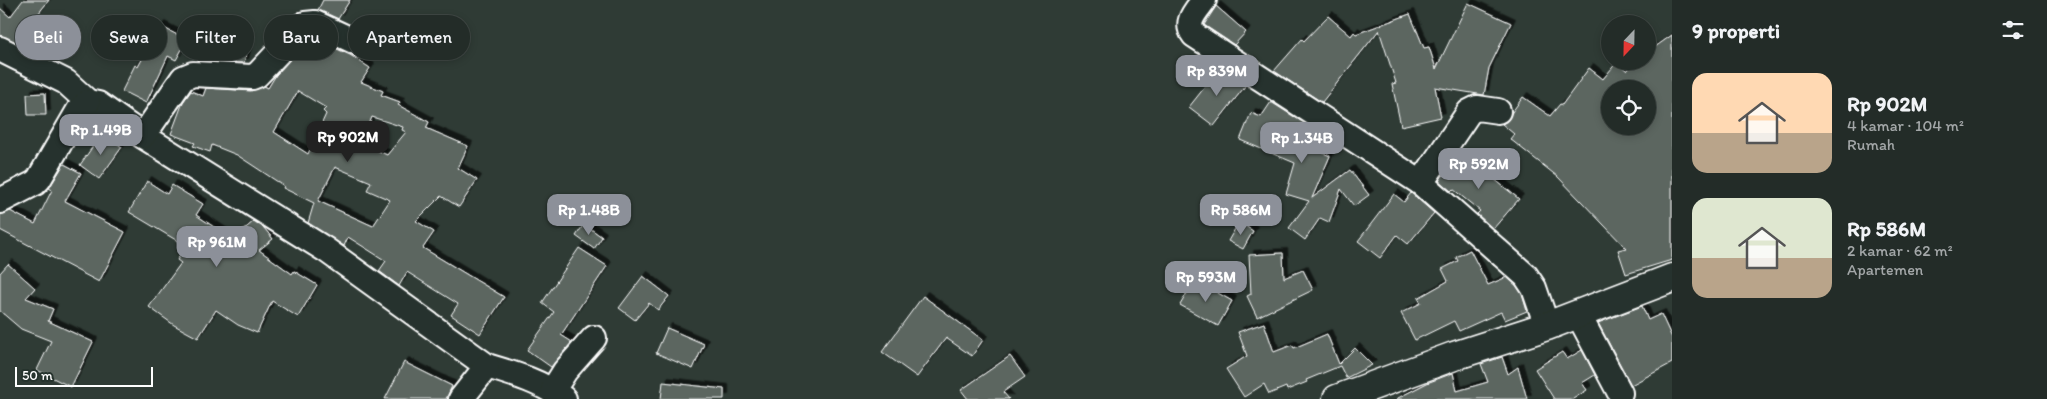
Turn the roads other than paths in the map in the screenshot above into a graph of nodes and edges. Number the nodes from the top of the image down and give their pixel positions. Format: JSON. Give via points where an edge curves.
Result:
{"nodes":[{"id":1,"x":1204,"y":0,"type":"edge"},
{"id":2,"x":348,"y":38,"type":"edge"},
{"id":3,"x":0,"y":49,"type":"edge"},
{"id":4,"x":88,"y":102,"type":"junction"},
{"id":5,"x":1498,"y":111,"type":"dead end"},
{"id":6,"x":143,"y":136,"type":"junction"},
{"id":7,"x":1422,"y":183,"type":"junction"},
{"id":8,"x":0,"y":201,"type":"edge"},
{"id":9,"x":1672,"y":278,"type":"edge"},
{"id":10,"x":1578,"y":314,"type":"junction"},
{"id":11,"x":1547,"y":326,"type":"junction"},
{"id":12,"x":594,"y":338,"type":"dead end"},
{"id":13,"x":487,"y":366,"type":"junction"},
{"id":14,"x":1620,"y":393,"type":"dead end"},
{"id":15,"x":559,"y":395,"type":"edge"},
{"id":16,"x":461,"y":399,"type":"edge"},
{"id":17,"x":1337,"y":399,"type":"edge"}],
"edges":[{"from":1,"to":7,"type":"street","via":[[1190,19],[1194,35]]},
{"from":2,"to":6,"type":"street","via":[[315,23],[305,24],[258,75],[193,74],[183,78]]},
{"from":3,"to":4,"type":"street","via":[[66,82]]},
{"from":4,"to":6,"type":"street","via":[[98,104]]},
{"from":4,"to":8,"type":"street","via":[[79,110],[35,183]]},
{"from":5,"to":7,"type":"street","via":[[1478,108],[1468,112]]},
{"from":6,"to":13,"type":"street","via":[[326,250]]},
{"from":7,"to":11,"type":"street","via":[[1526,276],[1534,288]]},
{"from":9,"to":10,"type":"main road"},
{"from":10,"to":11,"type":"main road"},
{"from":10,"to":14,"type":"street"},
{"from":11,"to":17,"type":"main road"},
{"from":12,"to":15,"type":"street","via":[[565,370]]},
{"from":13,"to":15,"type":"street","via":[[518,375]]},
{"from":13,"to":16,"type":"street"}]}
